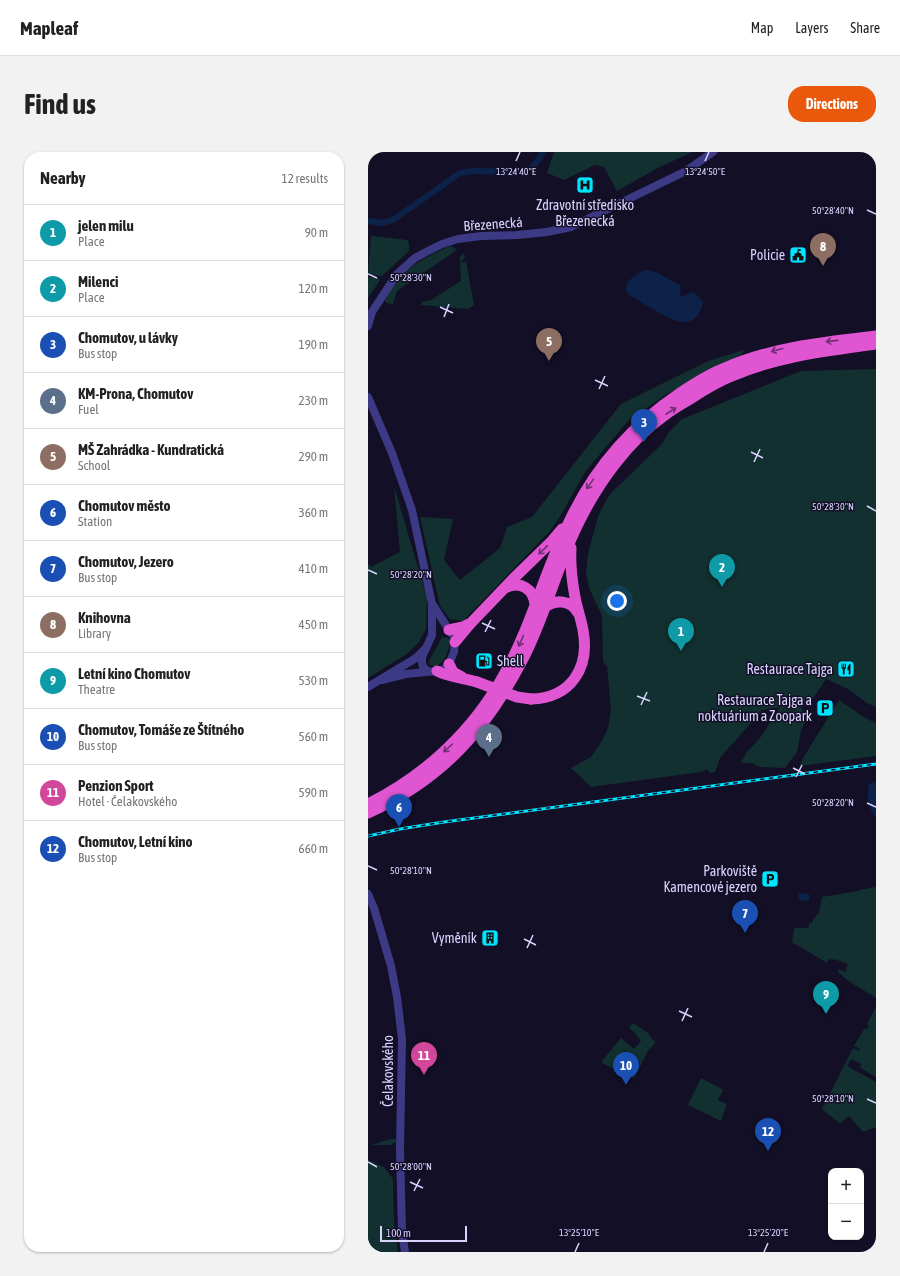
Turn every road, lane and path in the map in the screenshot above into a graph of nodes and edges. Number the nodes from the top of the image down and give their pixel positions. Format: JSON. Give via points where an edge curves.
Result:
{"nodes":[{"id":1,"x":713,"y":152,"type":"edge"},
{"id":2,"x":368,"y":326,"type":"edge"},
{"id":3,"x":876,"y":336,"type":"edge"},
{"id":4,"x":876,"y":344,"type":"edge"},
{"id":5,"x":368,"y":397,"type":"edge"},
{"id":6,"x":569,"y":520,"type":"junction"},
{"id":7,"x":571,"y":540,"type":"junction"},
{"id":8,"x":505,"y":589,"type":"junction"},
{"id":9,"x":432,"y":604,"type":"junction"},
{"id":10,"x":540,"y":606,"type":"junction"},
{"id":11,"x":579,"y":614,"type":"junction"},
{"id":12,"x":470,"y":624,"type":"junction"},
{"id":13,"x":449,"y":630,"type":"junction"},
{"id":14,"x":432,"y":636,"type":"junction"},
{"id":15,"x":455,"y":642,"type":"junction"},
{"id":16,"x":425,"y":650,"type":"junction"},
{"id":17,"x":449,"y":664,"type":"junction"},
{"id":18,"x":432,"y":671,"type":"junction"},
{"id":19,"x":462,"y":677,"type":"junction"},
{"id":20,"x":382,"y":680,"type":"junction"},
{"id":21,"x":368,"y":687,"type":"edge"},
{"id":22,"x":368,"y":804,"type":"edge"},
{"id":23,"x":368,"y":813,"type":"edge"},
{"id":24,"x":368,"y":894,"type":"edge"},
{"id":25,"x":405,"y":1252,"type":"edge"}],
"edges":[{"from":1,"to":2,"type":"street","name":"Březenecká","via":[[686,171],[571,226],[547,232],[458,239],[414,258],[397,274],[372,312]]},
{"from":3,"to":6,"type":"highway","one_way":true,"via":[[782,349],[749,358],[699,380],[657,409],[628,436],[601,467]]},
{"from":7,"to":4,"type":"highway","one_way":true,"via":[[592,500],[625,453],[664,416],[696,395],[731,376],[782,359]]},
{"from":5,"to":9,"type":"street","via":[[392,453],[412,510]]},
{"from":6,"to":8,"type":"highway","one_way":true},
{"from":6,"to":10,"type":"highway"},
{"from":7,"to":10,"type":"highway"},
{"from":7,"to":11,"type":"highway","via":[[570,564]]},
{"from":8,"to":10,"type":"highway","via":[[511,585],[526,588]]},
{"from":8,"to":12,"type":"highway"},
{"from":9,"to":13,"type":"street"},
{"from":9,"to":14,"type":"street"},
{"from":10,"to":11,"type":"highway","via":[[563,602],[571,605]]},
{"from":10,"to":22,"type":"highway","one_way":true,"via":[[484,707],[455,742],[396,789]]},
{"from":10,"to":23,"type":"highway","via":[[525,655],[495,706],[475,733],[440,769],[402,796]]},
{"from":11,"to":19,"type":"highway","bridge":true,"via":[[584,630],[585,653],[580,672],[566,688],[553,696],[542,699],[517,697]]},
{"from":12,"to":13,"type":"highway"},
{"from":12,"to":15,"type":"highway"},
{"from":13,"to":14,"type":"street","via":[[439,631]]},
{"from":13,"to":15,"type":"street"},
{"from":14,"to":16,"type":"street"},
{"from":15,"to":17,"type":"street"},
{"from":16,"to":18,"type":"street","via":[[423,667]]},
{"from":16,"to":20,"type":"street"},
{"from":17,"to":18,"type":"street","via":[[444,669]]},
{"from":17,"to":19,"type":"highway","via":[[453,672]]},
{"from":18,"to":19,"type":"highway"},
{"from":18,"to":20,"type":"street"},
{"from":20,"to":21,"type":"street"},
{"from":24,"to":25,"type":"street","name":"Čelakovského","via":[[391,966],[401,1024],[400,1156]]}]}
